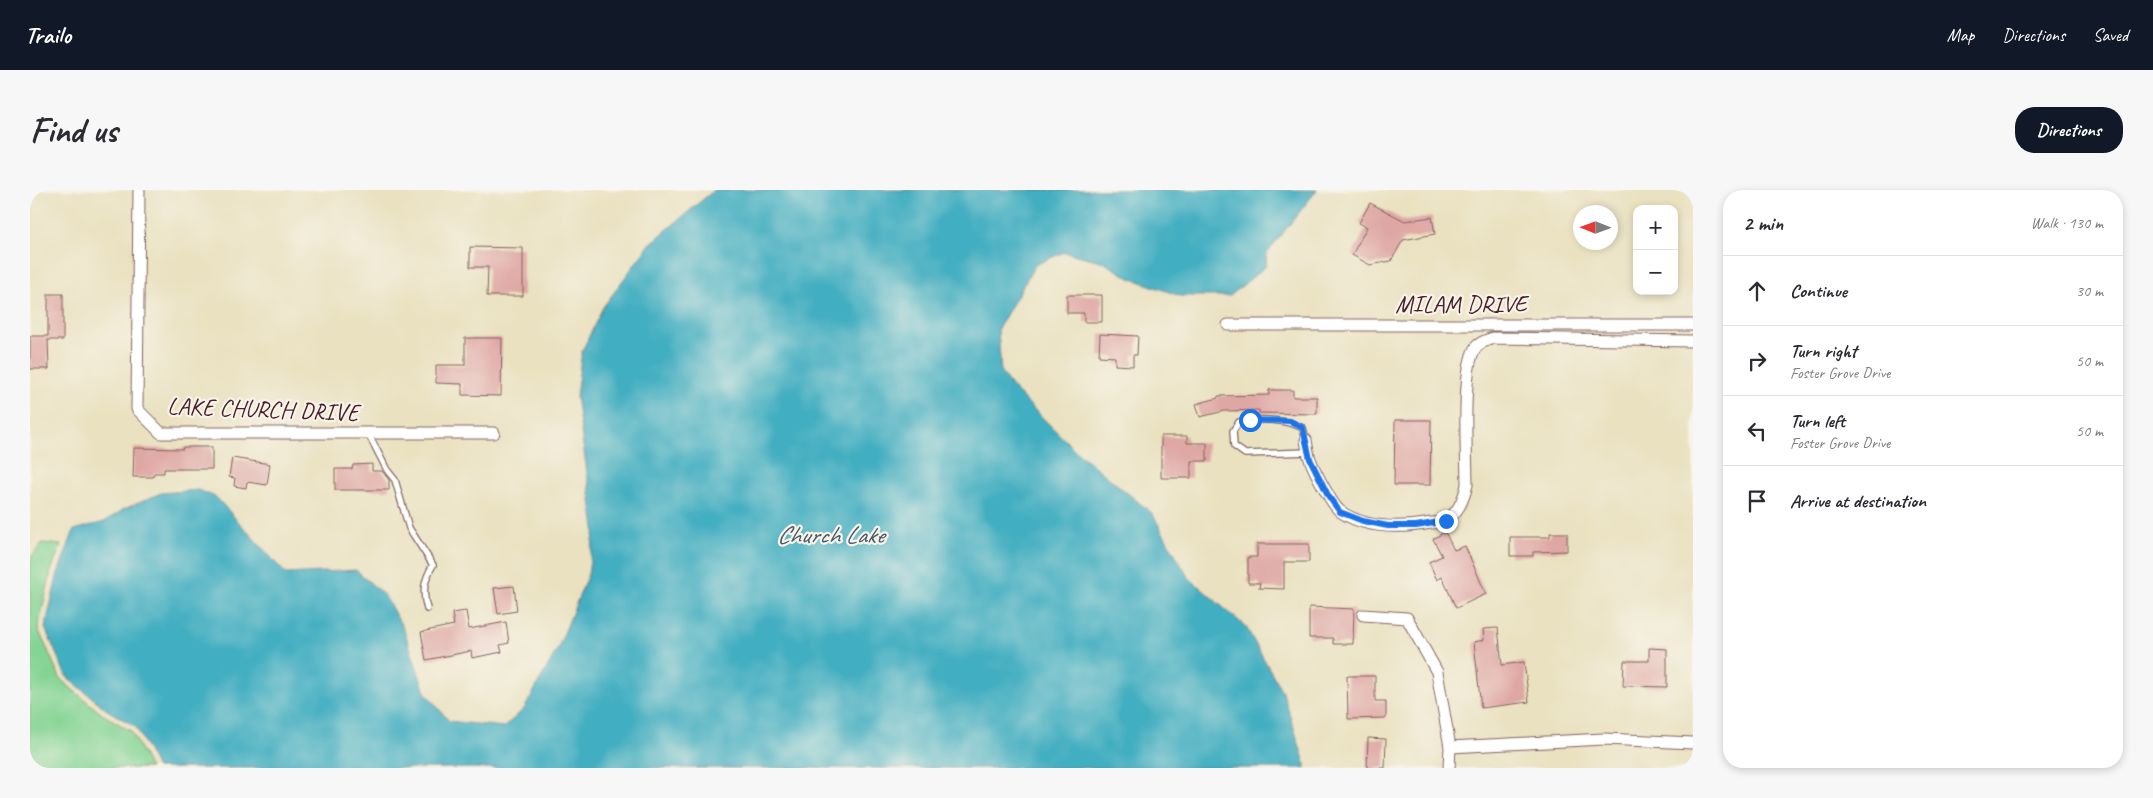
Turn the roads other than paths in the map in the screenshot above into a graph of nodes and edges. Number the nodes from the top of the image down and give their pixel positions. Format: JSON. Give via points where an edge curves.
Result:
{"nodes":[{"id":1,"x":139,"y":190,"type":"edge"},
{"id":2,"x":1693,"y":325,"type":"edge"},
{"id":3,"x":1228,"y":326,"type":"dead end"},
{"id":4,"x":1693,"y":341,"type":"edge"},
{"id":5,"x":368,"y":433,"type":"junction"},
{"id":6,"x":494,"y":434,"type":"dead end"},
{"id":7,"x":1306,"y":440,"type":"joint"},
{"id":8,"x":1308,"y":452,"type":"junction"},
{"id":9,"x":427,"y":609,"type":"dead end"},
{"id":10,"x":1362,"y":615,"type":"dead end"},
{"id":11,"x":1693,"y":743,"type":"edge"},
{"id":12,"x":1450,"y":747,"type":"junction"},
{"id":13,"x":1449,"y":768,"type":"edge"}],
"edges":[{"from":1,"to":5,"type":"street","name":"LAKE CHURCH DRIVE","via":[[137,409],[161,432]]},
{"from":2,"to":3,"type":"street","name":"MILAM DRIVE"},
{"from":4,"to":8,"type":"street","via":[[1493,338],[1484,341],[1475,348],[1467,386],[1467,485],[1458,510],[1446,521],[1388,526],[1340,512],[1329,497]]},
{"from":5,"to":6,"type":"street","name":"LAKE CHURCH DRIVE"},
{"from":5,"to":9,"type":"lane","via":[[395,480],[409,528],[433,565],[424,586]]},
{"from":7,"to":8,"type":"street"},
{"from":7,"to":8,"type":"lane","via":[[1303,428],[1290,421],[1250,420],[1239,422],[1233,431],[1234,446],[1245,454]]},
{"from":10,"to":12,"type":"street","via":[[1407,618],[1437,672]]},
{"from":11,"to":12,"type":"street","via":[[1604,739]]},
{"from":12,"to":13,"type":"street"}]}
